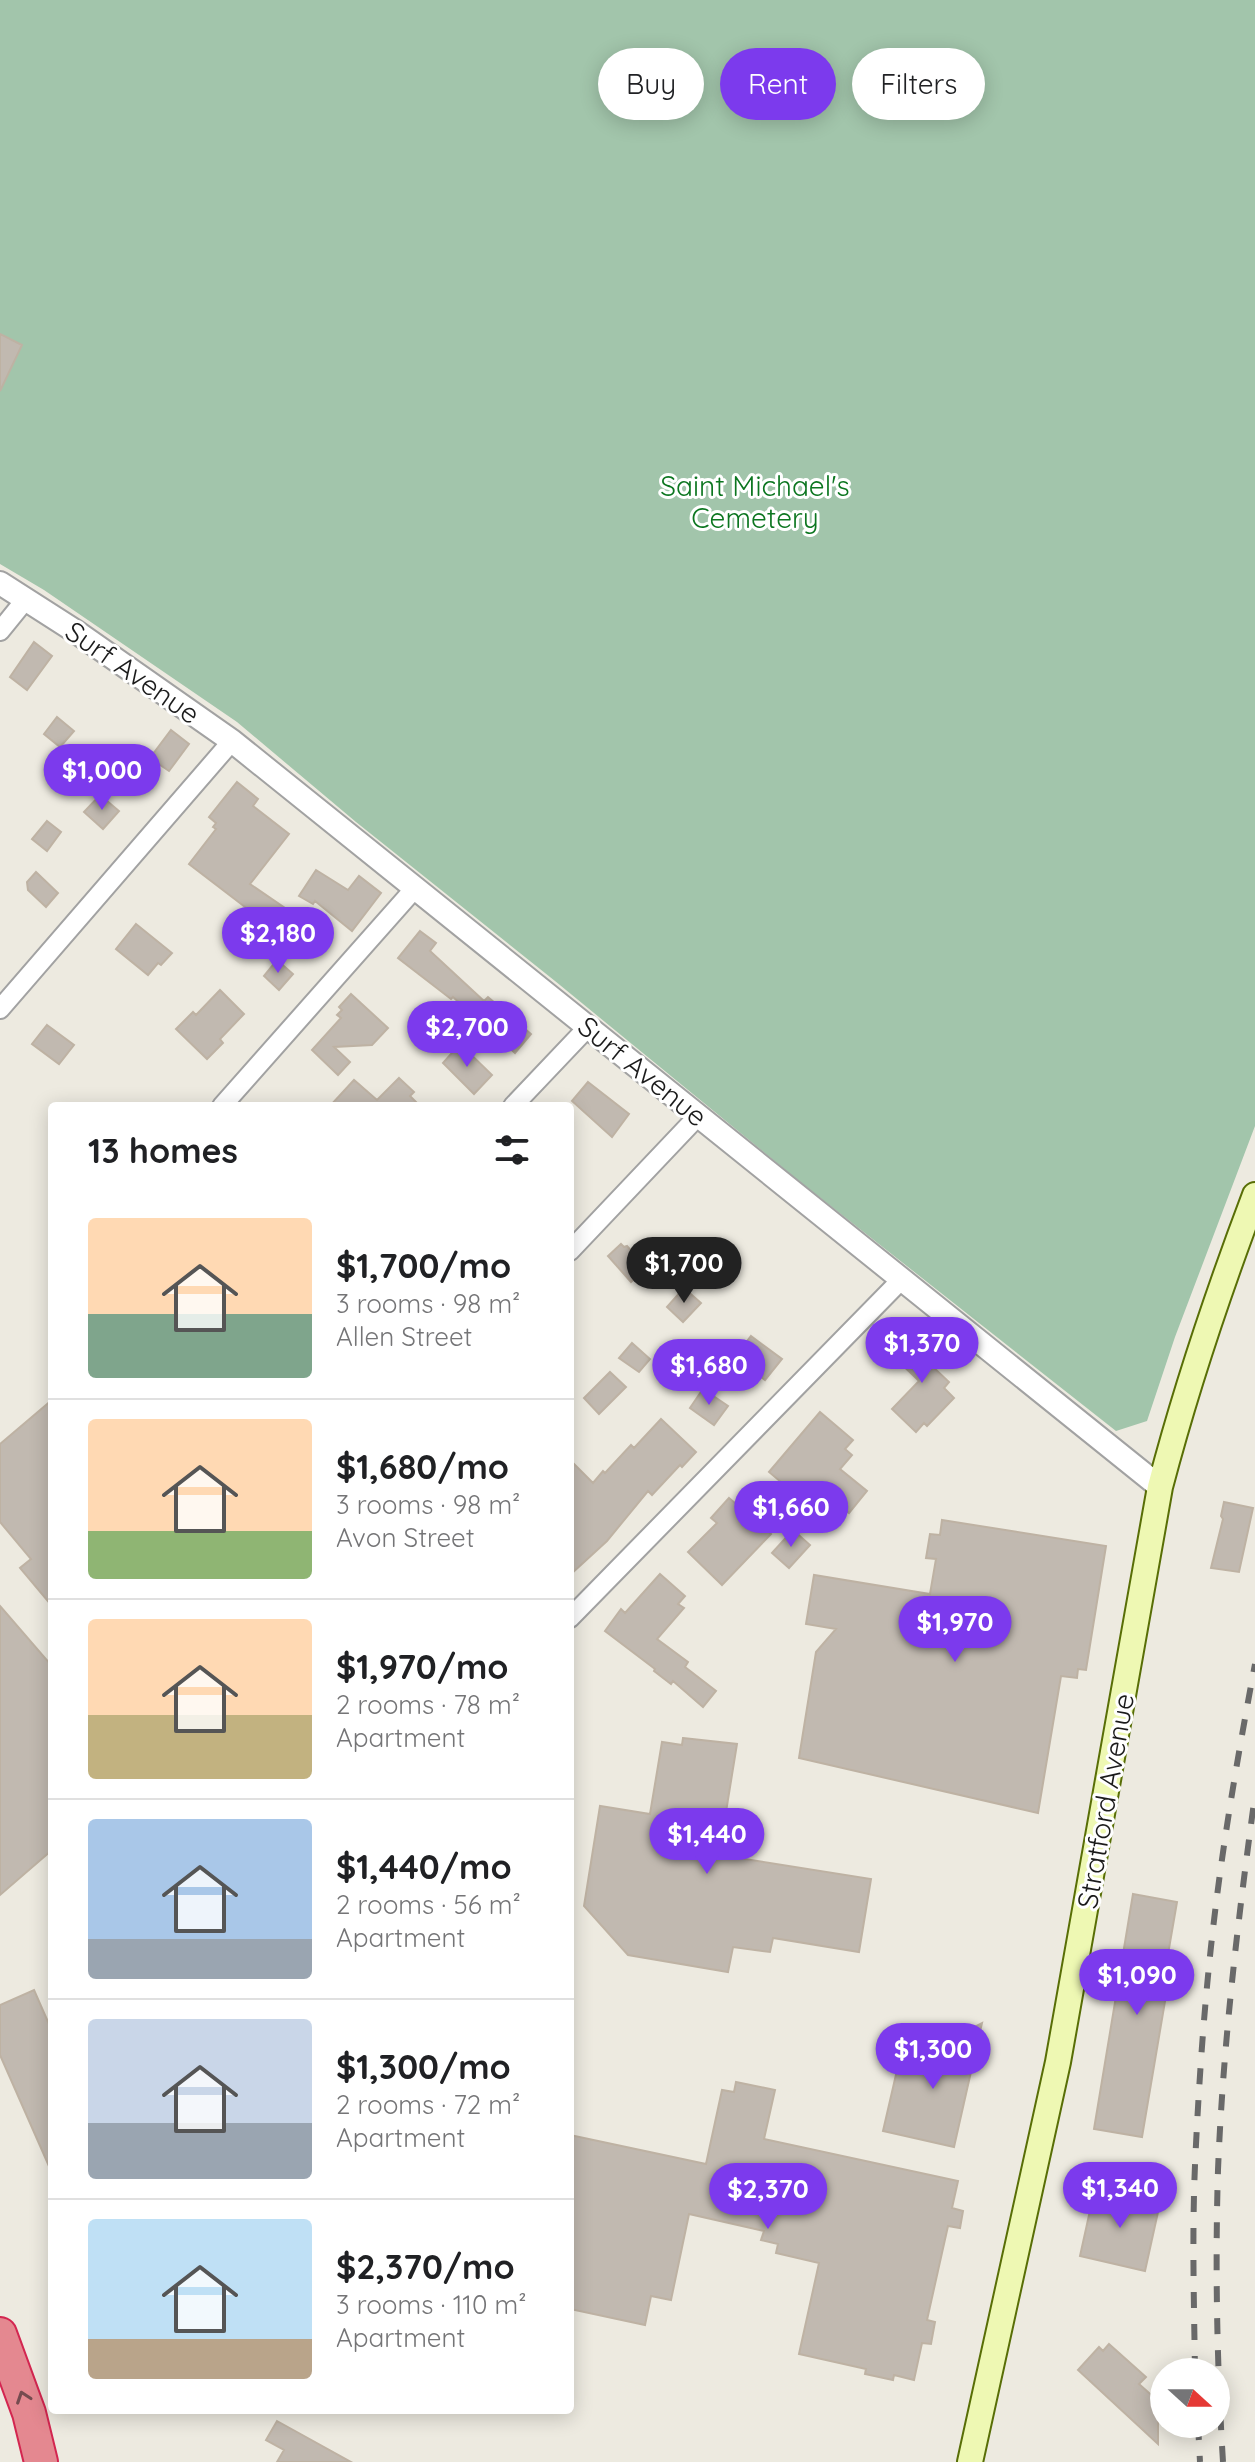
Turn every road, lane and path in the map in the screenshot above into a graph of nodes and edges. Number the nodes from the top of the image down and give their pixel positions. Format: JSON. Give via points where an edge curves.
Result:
{"nodes":[{"id":1,"x":0,"y":583,"type":"edge"},
{"id":2,"x":26,"y":599,"type":"junction"},
{"id":3,"x":0,"y":631,"type":"edge"},
{"id":4,"x":232,"y":741,"type":"junction"},
{"id":5,"x":416,"y":887,"type":"junction"},
{"id":6,"x":0,"y":1009,"type":"edge"},
{"id":7,"x":588,"y":1027,"type":"junction"},
{"id":8,"x":226,"y":1102,"type":"edge"},
{"id":9,"x":517,"y":1102,"type":"edge"},
{"id":10,"x":698,"y":1116,"type":"junction"},
{"id":11,"x":1255,"y":1195,"type":"edge"},
{"id":12,"x":574,"y":1247,"type":"edge"},
{"id":13,"x":902,"y":1279,"type":"junction"},
{"id":14,"x":1160,"y":1487,"type":"junction"},
{"id":15,"x":574,"y":1614,"type":"edge"},
{"id":16,"x":0,"y":2334,"type":"edge"},
{"id":17,"x":41,"y":2462,"type":"edge"},
{"id":18,"x":970,"y":2462,"type":"edge"}],
"edges":[{"from":1,"to":2,"type":"street","name":"Surf Avenue"},
{"from":2,"to":3,"type":"street"},
{"from":2,"to":4,"type":"street","name":"Surf Avenue"},
{"from":4,"to":5,"type":"street","name":"Surf Avenue"},
{"from":4,"to":6,"type":"street"},
{"from":5,"to":7,"type":"street","name":"Surf Avenue"},
{"from":5,"to":8,"type":"street"},
{"from":7,"to":9,"type":"street"},
{"from":7,"to":10,"type":"street","name":"Surf Avenue"},
{"from":10,"to":12,"type":"street"},
{"from":10,"to":13,"type":"street","name":"Surf Avenue"},
{"from":11,"to":14,"type":"main road","name":"Stratford Avenue"},
{"from":13,"to":14,"type":"street","name":"Surf Avenue"},
{"from":13,"to":15,"type":"street"},
{"from":14,"to":18,"type":"main road","name":"Stratford Avenue","via":[[1066,2022]]},
{"from":17,"to":16,"type":"highway","one_way":true}]}
